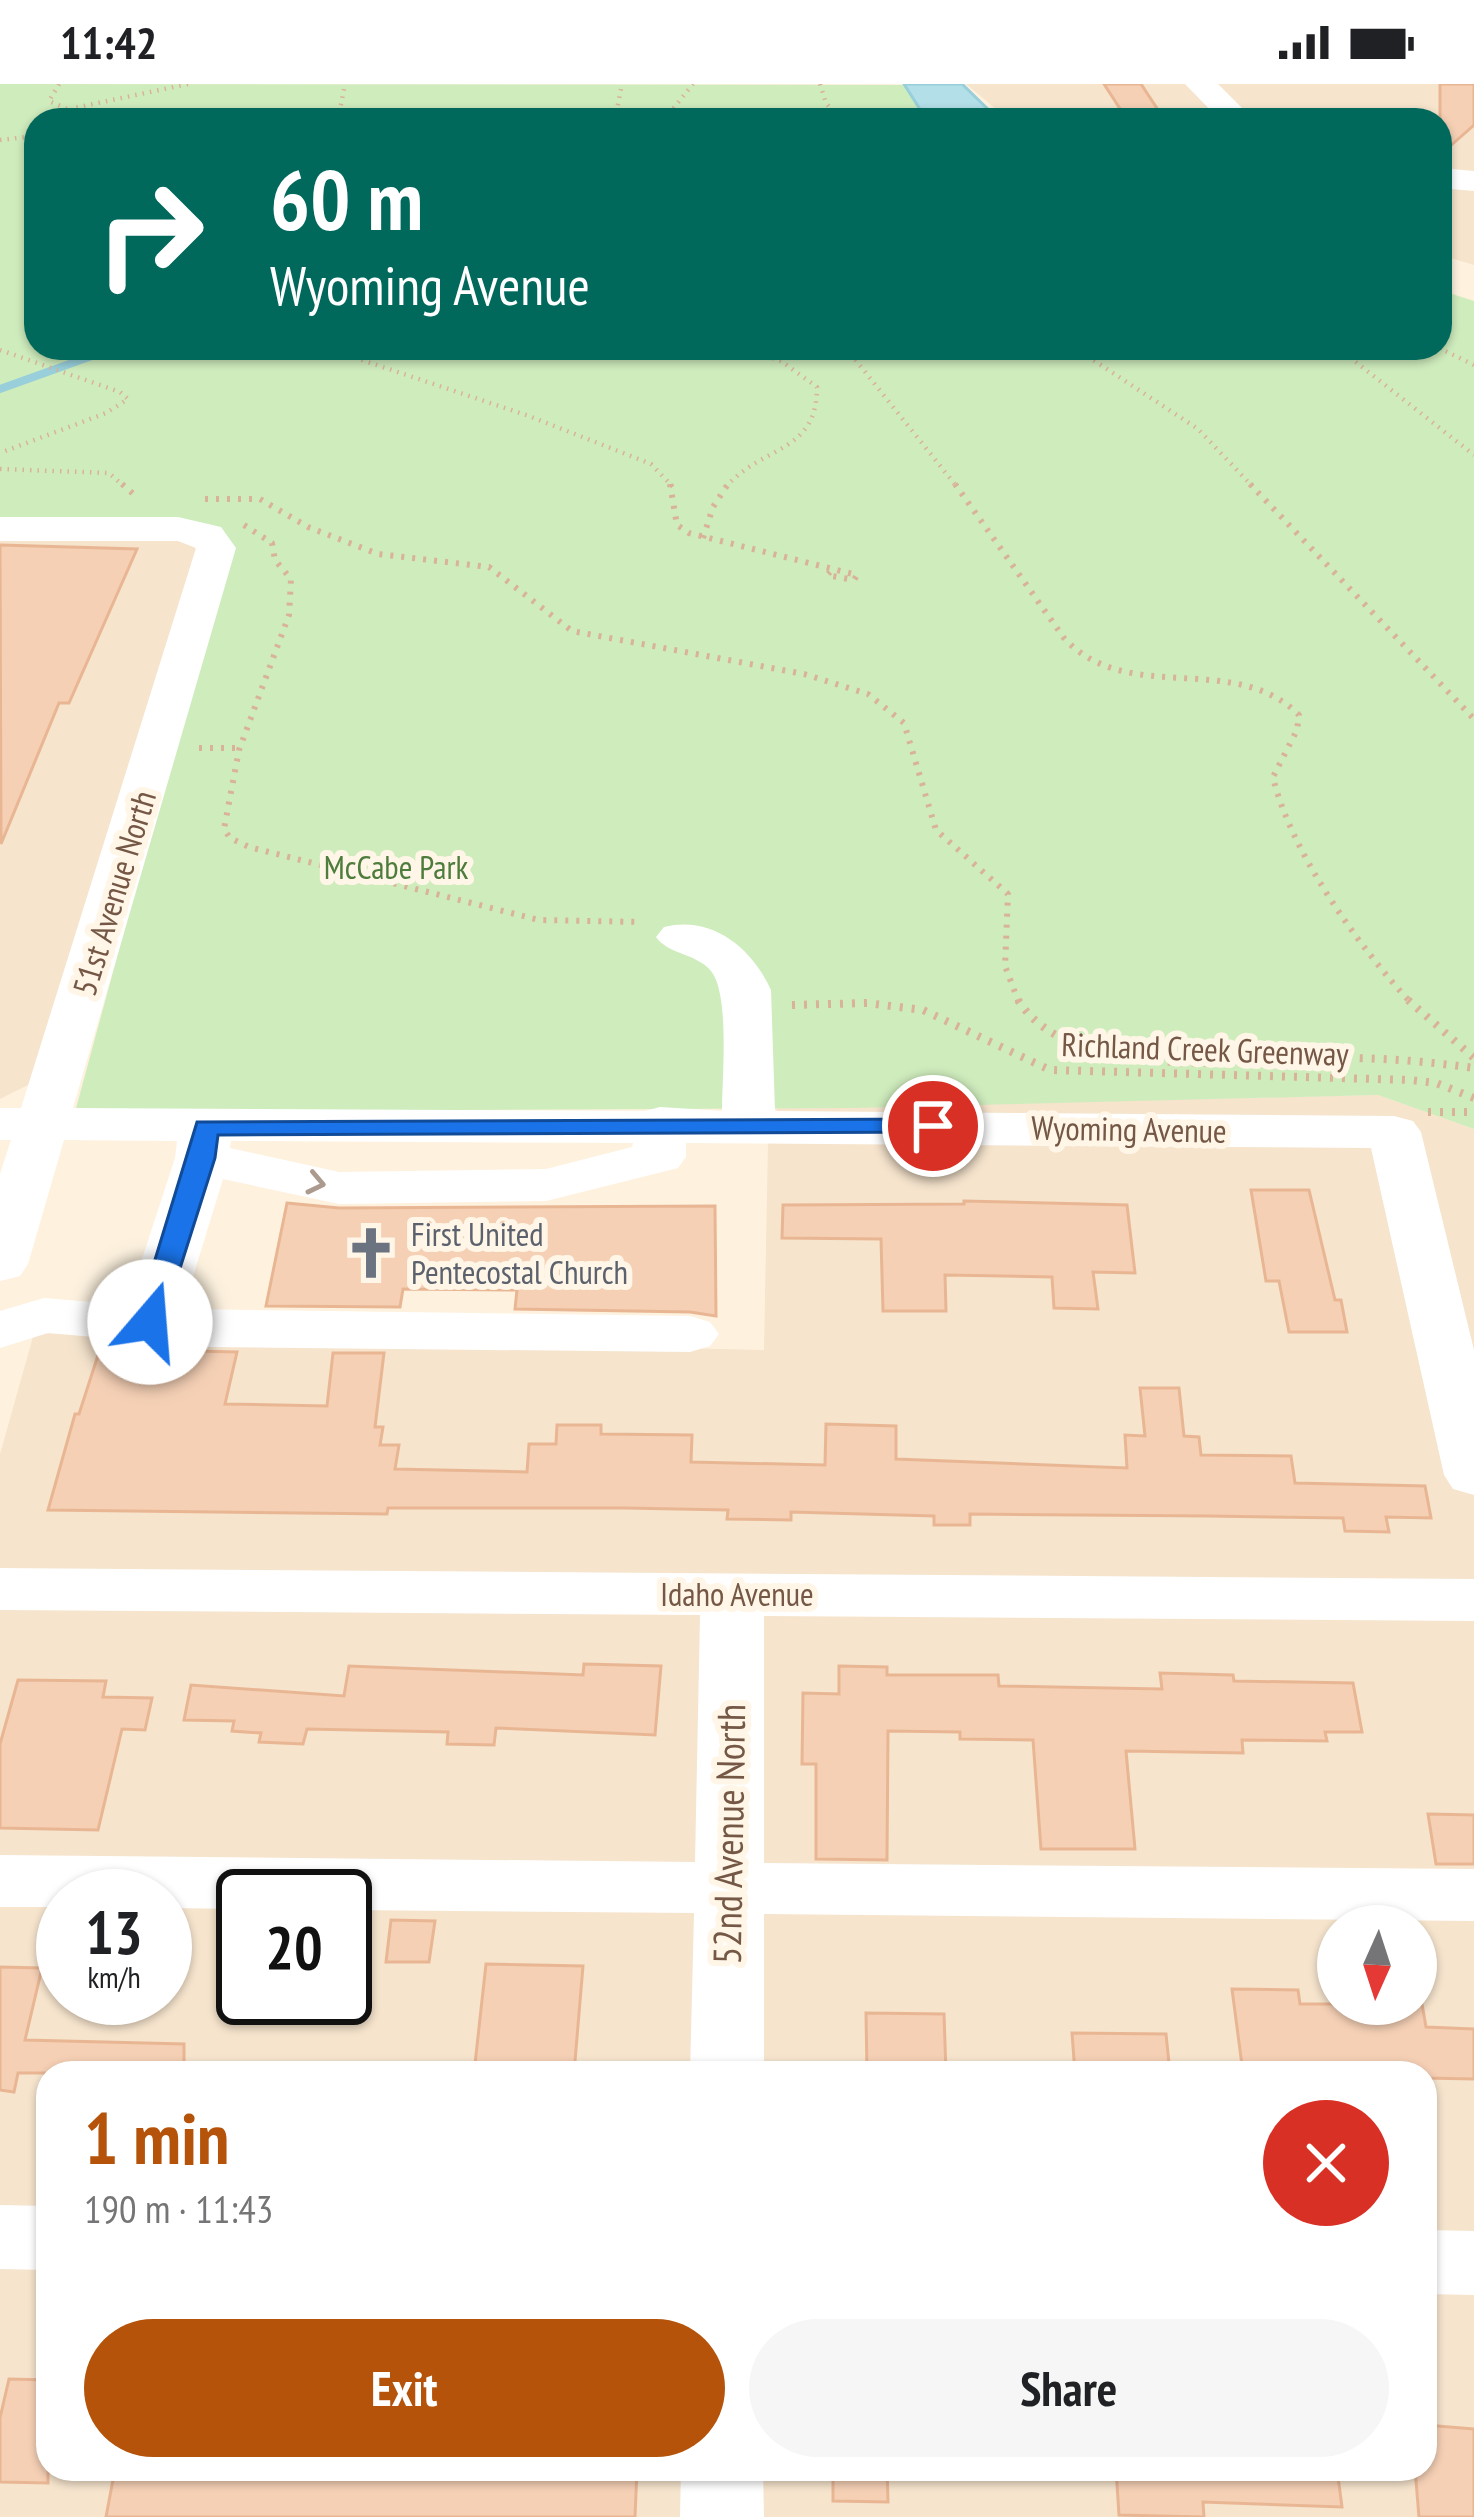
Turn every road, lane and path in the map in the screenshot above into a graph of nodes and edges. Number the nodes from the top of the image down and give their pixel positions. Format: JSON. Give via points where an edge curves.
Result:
{"nodes":[{"id":1,"x":59,"y":84,"type":"edge"},
{"id":2,"x":188,"y":84,"type":"edge"},
{"id":3,"x":692,"y":84,"type":"edge"},
{"id":4,"x":1200,"y":84,"type":"edge"},
{"id":5,"x":65,"y":108,"type":"edge"},
{"id":6,"x":78,"y":108,"type":"edge"},
{"id":7,"x":673,"y":108,"type":"edge"},
{"id":8,"x":1225,"y":108,"type":"edge"},
{"id":9,"x":29,"y":360,"type":"edge"},
{"id":10,"x":362,"y":360,"type":"edge"},
{"id":11,"x":770,"y":360,"type":"edge"},
{"id":12,"x":856,"y":360,"type":"edge"},
{"id":13,"x":1093,"y":360,"type":"edge"},
{"id":14,"x":1353,"y":360,"type":"edge"},
{"id":15,"x":0,"y":453,"type":"edge"},
{"id":16,"x":1474,"y":455,"type":"edge"},
{"id":17,"x":0,"y":470,"type":"edge"},
{"id":18,"x":150,"y":500,"type":"dead end"},
{"id":19,"x":206,"y":519,"type":"junction"},
{"id":20,"x":0,"y":529,"type":"edge"},
{"id":21,"x":703,"y":538,"type":"junction"},
{"id":22,"x":830,"y":572,"type":"dead end"},
{"id":23,"x":1474,"y":719,"type":"edge"},
{"id":24,"x":186,"y":748,"type":"dead end"},
{"id":25,"x":239,"y":748,"type":"junction"},
{"id":26,"x":670,"y":929,"type":"joint"},
{"id":27,"x":776,"y":1006,"type":"dead end"},
{"id":28,"x":1474,"y":1058,"type":"edge"},
{"id":29,"x":1474,"y":1068,"type":"edge"},
{"id":30,"x":1474,"y":1098,"type":"edge"},
{"id":31,"x":22,"y":1124,"type":"edge"},
{"id":32,"x":749,"y":1124,"type":"junction"},
{"id":33,"x":204,"y":1143,"type":"junction"},
{"id":34,"x":0,"y":1264,"type":"edge"},
{"id":35,"x":150,"y":1322,"type":"junction"},
{"id":36,"x":0,"y":1330,"type":"edge"},
{"id":37,"x":690,"y":1334,"type":"dead end"},
{"id":38,"x":1474,"y":1475,"type":"edge"},
{"id":39,"x":0,"y":1589,"type":"edge"},
{"id":40,"x":731,"y":1594,"type":"junction"},
{"id":41,"x":1474,"y":1600,"type":"edge"},
{"id":42,"x":0,"y":1881,"type":"edge"},
{"id":43,"x":728,"y":1888,"type":"junction"},
{"id":44,"x":1474,"y":1895,"type":"edge"},
{"id":45,"x":727,"y":2061,"type":"edge"},
{"id":46,"x":0,"y":2237,"type":"edge"},
{"id":47,"x":36,"y":2238,"type":"edge"},
{"id":48,"x":1437,"y":2262,"type":"edge"},
{"id":49,"x":1474,"y":2263,"type":"edge"},
{"id":50,"x":722,"y":2481,"type":"edge"},
{"id":51,"x":722,"y":2517,"type":"edge"}],
"edges":[{"from":1,"to":5,"type":"path","via":[[50,101]]},
{"from":2,"to":6,"type":"path"},
{"from":3,"to":7,"type":"path"},
{"from":4,"to":8,"type":"street"},
{"from":9,"to":15,"type":"path","via":[[128,399]]},
{"from":10,"to":21,"type":"path","via":[[651,464],[673,488],[676,525]]},
{"from":11,"to":21,"type":"path","via":[[817,387],[816,418],[802,437],[728,484]]},
{"from":12,"to":28,"type":"path","via":[[981,517],[1075,653],[1121,673],[1244,684],[1292,704],[1297,730],[1273,777],[1287,822],[1376,968]]},
{"from":13,"to":23,"type":"path","via":[[1198,429]]},
{"from":14,"to":16,"type":"path"},
{"from":17,"to":18,"type":"path","via":[[109,473]]},
{"from":19,"to":20,"type":"street"},
{"from":19,"to":25,"type":"path","via":[[268,538],[292,583],[289,616]]},
{"from":19,"to":29,"type":"path","via":[[260,499],[378,554],[494,569],[572,631],[805,674],[880,701],[907,730],[936,830],[1008,894],[1004,970],[1026,1015],[1059,1039],[1139,1059]]},
{"from":19,"to":31,"type":"street","name":"51st Avenue North","via":[[216,548]]},
{"from":21,"to":22,"type":"path"},
{"from":24,"to":25,"type":"path"},
{"from":25,"to":26,"type":"path","via":[[224,829],[249,848],[538,920]]},
{"from":26,"to":32,"type":"street","via":[[709,945],[739,970],[748,1007]]},
{"from":27,"to":30,"type":"path","name":"Richland Creek Greenway","via":[[920,1010],[1021,1062],[1070,1073],[1411,1079]]},
{"from":31,"to":33,"type":"street"},
{"from":31,"to":34,"type":"street","name":"51st Avenue North"},
{"from":32,"to":33,"type":"street","name":"Wyoming Avenue","via":[[659,1140],[546,1185],[339,1188]]},
{"from":32,"to":38,"type":"street","name":"Wyoming Avenue","via":[[1394,1132]]},
{"from":33,"to":35,"type":"street"},
{"from":35,"to":36,"type":"street","via":[[44,1315]]},
{"from":35,"to":37,"type":"street"},
{"from":39,"to":40,"type":"street","name":"Idaho Avenue"},
{"from":40,"to":41,"type":"street","name":"Idaho Avenue"},
{"from":40,"to":43,"type":"street","name":"52nd Avenue North"},
{"from":42,"to":43,"type":"street"},
{"from":43,"to":44,"type":"street"},
{"from":43,"to":45,"type":"street","name":"52nd Avenue North"},
{"from":46,"to":47,"type":"street"},
{"from":48,"to":49,"type":"street"},
{"from":50,"to":51,"type":"street"}]}
